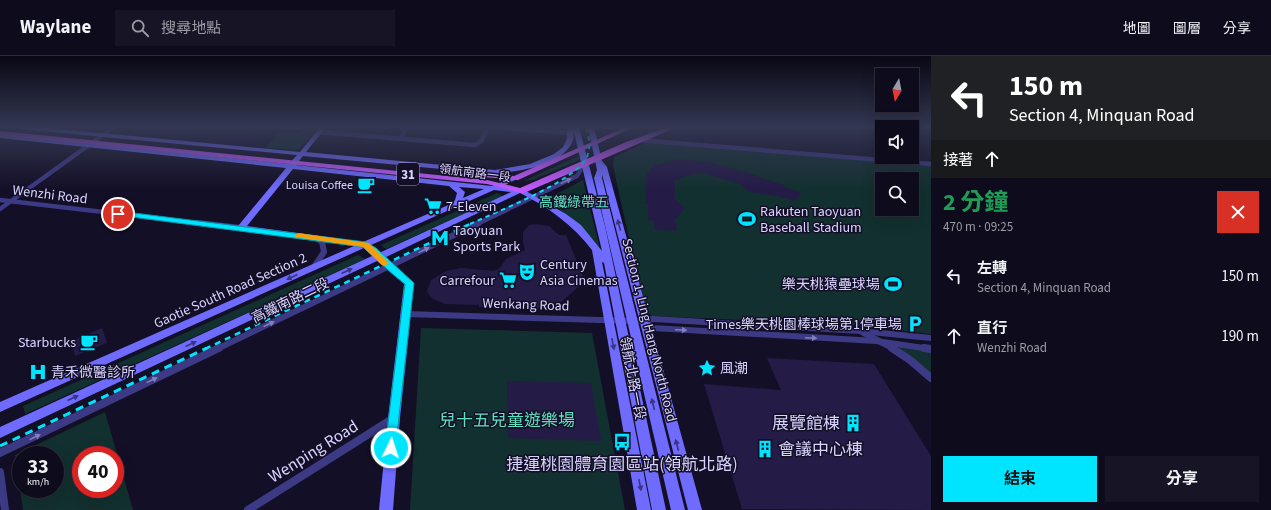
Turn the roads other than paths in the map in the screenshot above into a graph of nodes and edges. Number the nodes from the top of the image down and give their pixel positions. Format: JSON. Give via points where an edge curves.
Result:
{"nodes":[{"id":1,"x":85,"y":148,"type":"edge"},
{"id":2,"x":179,"y":148,"type":"edge"},
{"id":3,"x":179,"y":148,"type":"edge"},
{"id":4,"x":306,"y":148,"type":"edge"},
{"id":5,"x":566,"y":148,"type":"edge"},
{"id":6,"x":595,"y":148,"type":"edge"},
{"id":7,"x":618,"y":148,"type":"edge"},
{"id":8,"x":745,"y":148,"type":"edge"},
{"id":9,"x":581,"y":149,"type":"joint"},
{"id":10,"x":596,"y":157,"type":"junction"},
{"id":11,"x":297,"y":160,"type":"junction"},
{"id":12,"x":585,"y":162,"type":"junction"},
{"id":13,"x":931,"y":164,"type":"edge"},
{"id":14,"x":454,"y":168,"type":"junction"},
{"id":15,"x":484,"y":176,"type":"junction"},
{"id":16,"x":515,"y":178,"type":"junction"},
{"id":17,"x":449,"y":182,"type":"junction"},
{"id":18,"x":497,"y":186,"type":"junction"},
{"id":19,"x":521,"y":191,"type":"junction"},
{"id":20,"x":534,"y":197,"type":"junction"},
{"id":21,"x":0,"y":200,"type":"edge"},
{"id":22,"x":11,"y":201,"type":"junction"},
{"id":23,"x":454,"y":205,"type":"junction"},
{"id":24,"x":0,"y":209,"type":"edge"},
{"id":25,"x":241,"y":228,"type":"junction"},
{"id":26,"x":316,"y":238,"type":"junction"},
{"id":27,"x":366,"y":245,"type":"junction"},
{"id":28,"x":596,"y":250,"type":"junction"},
{"id":29,"x":379,"y":256,"type":"junction"},
{"id":30,"x":608,"y":262,"type":"junction"},
{"id":31,"x":314,"y":267,"type":"junction"},
{"id":32,"x":388,"y":267,"type":"junction"},
{"id":33,"x":602,"y":288,"type":"junction"},
{"id":34,"x":406,"y":314,"type":"junction"},
{"id":35,"x":608,"y":320,"type":"junction"},
{"id":36,"x":620,"y":321,"type":"junction"},
{"id":37,"x":639,"y":321,"type":"junction"},
{"id":38,"x":861,"y":331,"type":"junction"},
{"id":39,"x":931,"y":338,"type":"edge"},
{"id":40,"x":876,"y":341,"type":"junction"},
{"id":41,"x":931,"y":349,"type":"edge"},
{"id":42,"x":931,"y":378,"type":"edge"},
{"id":43,"x":0,"y":407,"type":"edge"},
{"id":44,"x":394,"y":418,"type":"junction"},
{"id":45,"x":0,"y":433,"type":"edge"},
{"id":46,"x":0,"y":454,"type":"edge"},
{"id":47,"x":0,"y":472,"type":"edge"},
{"id":48,"x":5,"y":510,"type":"edge"},
{"id":49,"x":248,"y":510,"type":"edge"},
{"id":50,"x":386,"y":510,"type":"edge"},
{"id":51,"x":644,"y":510,"type":"edge"},
{"id":52,"x":659,"y":510,"type":"edge"},
{"id":53,"x":678,"y":510,"type":"edge"},
{"id":54,"x":695,"y":510,"type":"edge"}],
"edges":[{"from":1,"to":22,"type":"street"},
{"from":2,"to":11,"type":"main road","name":"領航南路一段","number":"31"},
{"from":3,"to":11,"type":"street","name":"領航南路一段","number":"31"},
{"from":4,"to":11,"type":"street"},
{"from":5,"to":14,"type":"street","via":[[562,153],[527,167],[495,172]]},
{"from":6,"to":10,"type":"street"},
{"from":7,"to":10,"type":"main road","name":"高鐵南路二段"},
{"from":8,"to":13,"type":"street"},
{"from":9,"to":12,"type":"street","name":"Section 1, Ling Hang North Road"},
{"from":9,"to":16,"type":"main road","number":"31"},
{"from":10,"to":12,"type":"main road","name":"高鐵南路二段"},
{"from":37,"to":10,"type":"street","name":"領航北路一段","one_way":true,"via":[[604,167]]},
{"from":11,"to":14,"type":"street","name":"領航南路一段","number":"31"},
{"from":11,"to":15,"type":"main road","name":"領航南路一段","number":"31"},
{"from":11,"to":17,"type":"street","name":"領航南路一段","number":"31"},
{"from":11,"to":18,"type":"main road","name":"領航南路一段","number":"31","via":[[487,182]]},
{"from":11,"to":25,"type":"street"},
{"from":12,"to":19,"type":"main road","name":"高鐵南路二段"},
{"from":20,"to":12,"type":"street","name":"高鐵南路二段","one_way":true,"via":[[577,176]]},
{"from":12,"to":30,"type":"street","name":"Section 1, Ling Hang North Road"},
{"from":14,"to":15,"type":"street","number":"31"},
{"from":15,"to":16,"type":"main road","number":"31"},
{"from":16,"to":18,"type":"street","name":"Gaotie South Road Section 2"},
{"from":17,"to":18,"type":"street","name":"領航南路一段","number":"31"},
{"from":17,"to":23,"type":"street","via":[[461,192],[459,201]]},
{"from":18,"to":19,"type":"main road","name":"領航南路一段","number":"31"},
{"from":18,"to":23,"type":"street","name":"Gaotie South Road Section 2"},
{"from":19,"to":20,"type":"street"},
{"from":19,"to":29,"type":"street"},
{"from":20,"to":28,"type":"street","via":[[569,219]]},
{"from":32,"to":20,"type":"street","name":"高鐵南路二段","one_way":true},
{"from":21,"to":22,"type":"street","name":"Wenzhi Road"},
{"from":22,"to":24,"type":"street"},
{"from":22,"to":25,"type":"street","name":"Wenzhi Road"},
{"from":23,"to":27,"type":"street","name":"Gaotie South Road Section 2"},
{"from":25,"to":26,"type":"street"},
{"from":26,"to":27,"type":"street"},
{"from":26,"to":31,"type":"street","via":[[322,242],[324,252]]},
{"from":27,"to":29,"type":"street"},
{"from":27,"to":31,"type":"street","name":"Gaotie South Road Section 2"},
{"from":28,"to":30,"type":"street"},
{"from":28,"to":33,"type":"street","name":"領航北路一段"},
{"from":29,"to":32,"type":"street"},
{"from":45,"to":29,"type":"street","one_way":true},
{"from":30,"to":33,"type":"street"},
{"from":30,"to":36,"type":"street","name":"Section 1, Ling Hang North Road"},
{"from":31,"to":43,"type":"street","name":"Gaotie South Road Section 2","one_way":true},
{"from":32,"to":34,"type":"street","via":[[409,283]]},
{"from":46,"to":32,"type":"street","name":"高鐵南路二段","one_way":true},
{"from":33,"to":35,"type":"street","name":"領航北路一段"},
{"from":34,"to":35,"type":"street","name":"Wenkang Road"},
{"from":34,"to":44,"type":"street"},
{"from":35,"to":36,"type":"street","name":"Wenkang Road"},
{"from":35,"to":51,"type":"street","name":"領航北路一段","one_way":true},
{"from":36,"to":37,"type":"street","name":"Wenkang Road"},
{"from":36,"to":52,"type":"street","name":"Section 1, Ling Hang North Road"},
{"from":37,"to":38,"type":"street","name":"Wenkang Road","via":[[650,318]]},
{"from":37,"to":40,"type":"street","name":"Wenkang Road","one_way":true,"via":[[654,328]]},
{"from":53,"to":37,"type":"street","name":"Section 1, Ling Hang North Road","one_way":true},
{"from":54,"to":37,"type":"street","name":"領航北路一段","one_way":true},
{"from":38,"to":39,"type":"street","name":"Wenkang Road"},
{"from":38,"to":40,"type":"street","name":"Wenkang Road"},
{"from":40,"to":41,"type":"street","name":"Wenkang Road"},
{"from":40,"to":42,"type":"street","name":"Wenkang Road","via":[[896,350]]},
{"from":44,"to":49,"type":"street","name":"Wenping Road"},
{"from":44,"to":50,"type":"street"},
{"from":47,"to":48,"type":"street"}]}
